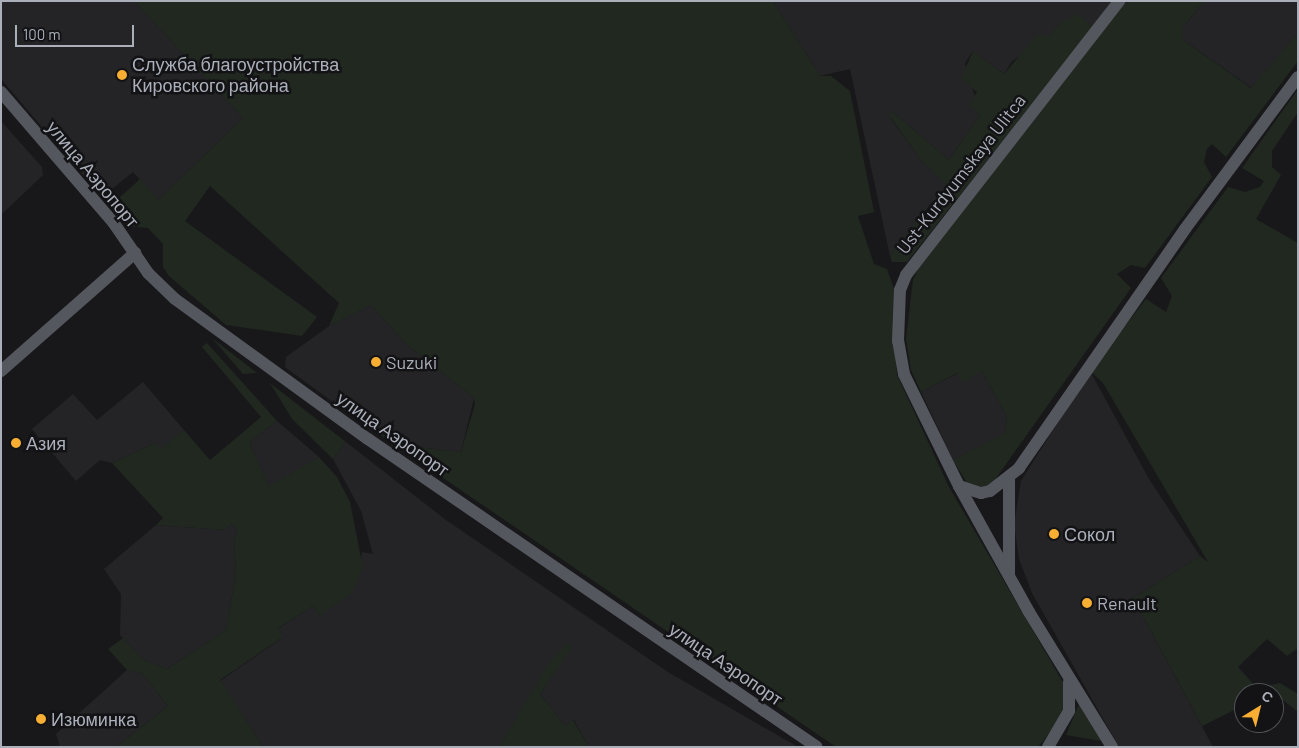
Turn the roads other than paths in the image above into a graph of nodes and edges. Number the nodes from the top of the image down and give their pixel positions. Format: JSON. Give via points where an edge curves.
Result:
{"nodes":[{"id":1,"x":1119,"y":1,"type":"edge"},
{"id":2,"x":1298,"y":77,"type":"edge"},
{"id":3,"x":1,"y":92,"type":"edge"},
{"id":4,"x":135,"y":254,"type":"junction"},
{"id":5,"x":1,"y":371,"type":"edge"},
{"id":6,"x":1009,"y":480,"type":"junction"},
{"id":7,"x":959,"y":486,"type":"junction"},
{"id":8,"x":1009,"y":577,"type":"junction"},
{"id":9,"x":1067,"y":675,"type":"junction"},
{"id":10,"x":817,"y":747,"type":"edge"},
{"id":11,"x":1048,"y":747,"type":"edge"},
{"id":12,"x":1112,"y":747,"type":"edge"}],
"edges":[{"from":1,"to":7,"type":"main road","name":"Ust-Kurdyumskaya Ulitca","via":[[926,245],[900,290],[898,340],[904,374]]},
{"from":2,"to":6,"type":"main road"},
{"from":3,"to":4,"type":"main road","name":"улица Аэропорт"},
{"from":4,"to":5,"type":"main road"},
{"from":4,"to":10,"type":"main road","name":"улица Аэропорт","via":[[175,299],[360,433]]},
{"from":6,"to":7,"type":"main road","via":[[981,493]]},
{"from":6,"to":8,"type":"main road"},
{"from":7,"to":8,"type":"main road","name":"Ust-Kurdyumskaya Ulitca"},
{"from":8,"to":9,"type":"main road","name":"Ust-Kurdyumskaya Ulitca"},
{"from":9,"to":11,"type":"main road","via":[[1069,711]]},
{"from":9,"to":12,"type":"main road","name":"Ust-Kurdyumskaya Ulitca"}]}
